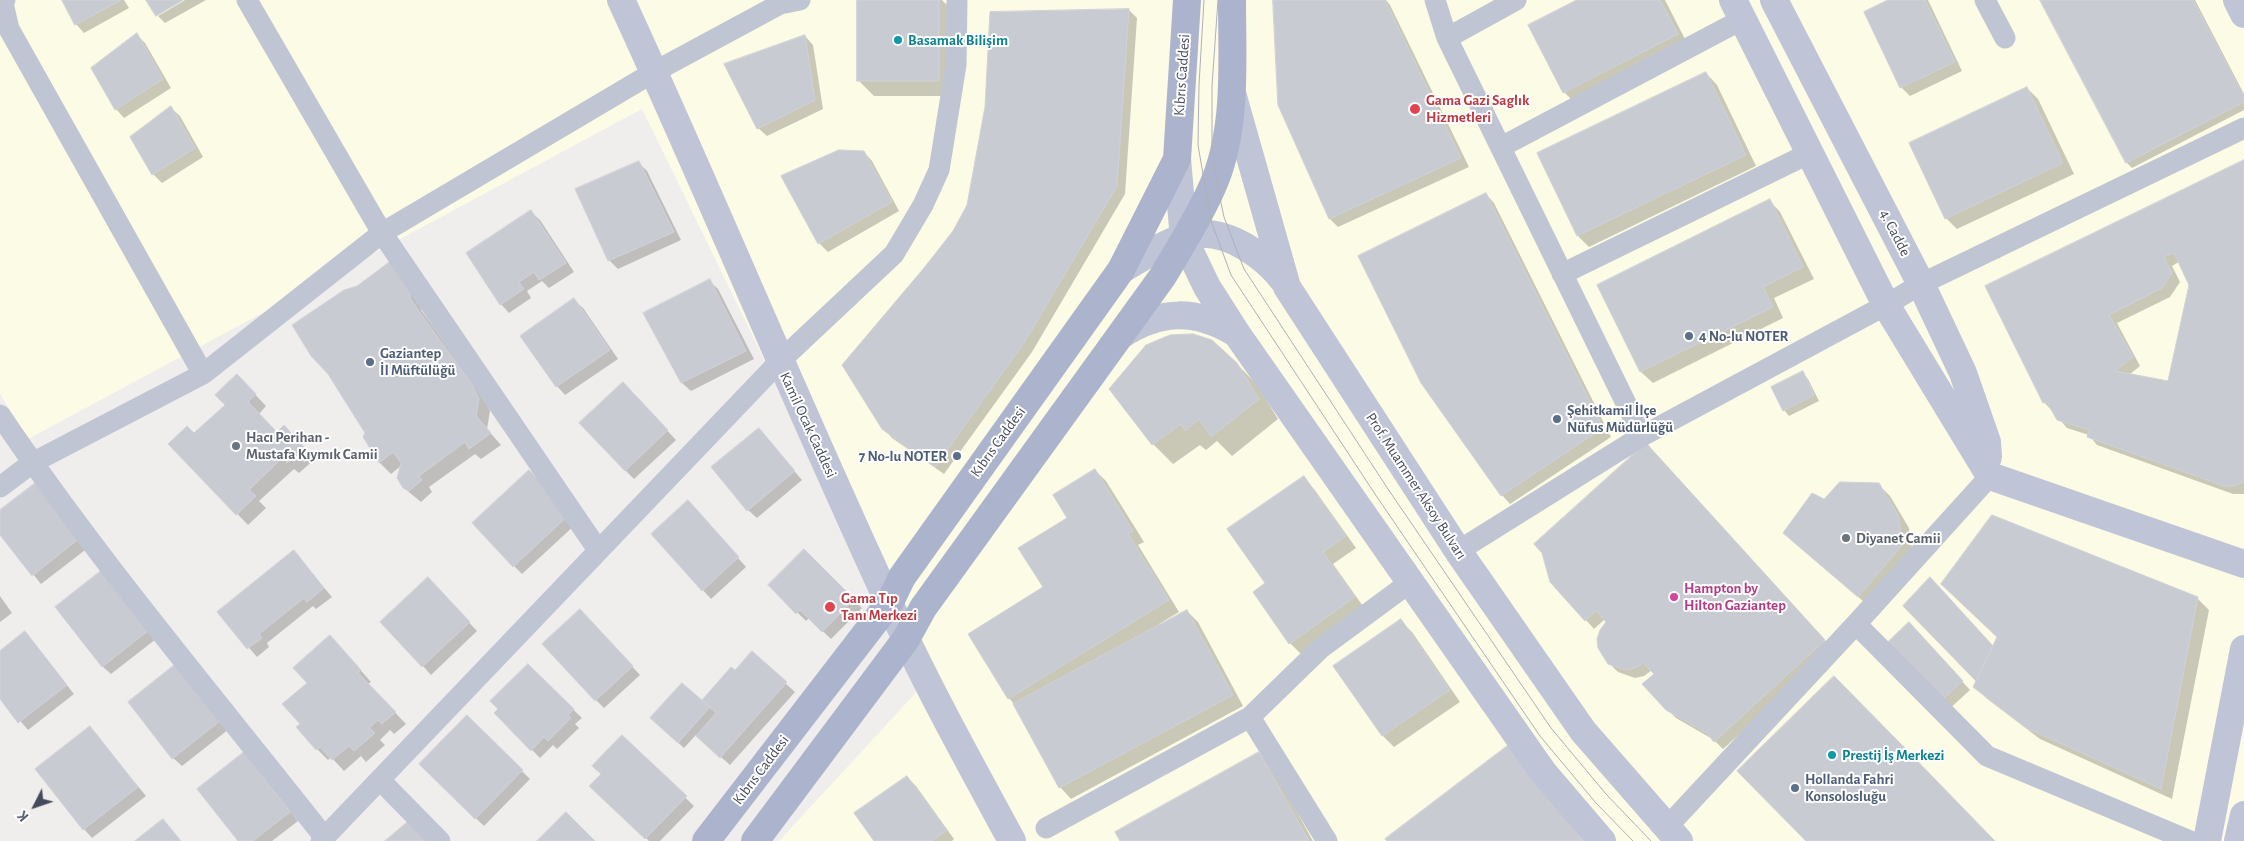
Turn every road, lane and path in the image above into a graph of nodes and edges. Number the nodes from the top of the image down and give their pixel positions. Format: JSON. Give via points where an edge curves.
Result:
{"nodes":[{"id":1,"x":247,"y":0,"type":"edge"},
{"id":2,"x":621,"y":0,"type":"edge"},
{"id":3,"x":800,"y":0,"type":"edge"},
{"id":4,"x":957,"y":0,"type":"edge"},
{"id":5,"x":1187,"y":0,"type":"edge"},
{"id":6,"x":1232,"y":0,"type":"edge"},
{"id":7,"x":1435,"y":0,"type":"edge"},
{"id":8,"x":1516,"y":0,"type":"edge"},
{"id":9,"x":1774,"y":0,"type":"edge"},
{"id":10,"x":1985,"y":0,"type":"edge"},
{"id":11,"x":2237,"y":0,"type":"edge"},
{"id":12,"x":3,"y":3,"type":"edge"},
{"id":13,"x":1738,"y":10,"type":"edge"},
{"id":14,"x":2244,"y":14,"type":"edge"},
{"id":15,"x":1447,"y":38,"type":"junction"},
{"id":16,"x":2004,"y":38,"type":"dead end"},
{"id":17,"x":654,"y":72,"type":"junction"},
{"id":18,"x":1232,"y":90,"type":"junction"},
{"id":19,"x":2244,"y":128,"type":"edge"},
{"id":20,"x":1501,"y":147,"type":"junction"},
{"id":21,"x":1810,"y":153,"type":"junction"},
{"id":22,"x":1177,"y":159,"type":"junction"},
{"id":23,"x":382,"y":233,"type":"junction"},
{"id":24,"x":1184,"y":239,"type":"junction"},
{"id":25,"x":1121,"y":270,"type":"junction"},
{"id":26,"x":1562,"y":274,"type":"junction"},
{"id":27,"x":1921,"y":284,"type":"junction"},
{"id":28,"x":1287,"y":287,"type":"junction"},
{"id":29,"x":1886,"y":305,"type":"junction"},
{"id":30,"x":1237,"y":334,"type":"junction"},
{"id":31,"x":1121,"y":335,"type":"junction"},
{"id":32,"x":779,"y":362,"type":"junction"},
{"id":33,"x":203,"y":374,"type":"junction"},
{"id":34,"x":0,"y":415,"type":"edge"},
{"id":35,"x":1642,"y":436,"type":"junction"},
{"id":36,"x":32,"y":463,"type":"junction"},
{"id":37,"x":1990,"y":476,"type":"junction"},
{"id":38,"x":0,"y":487,"type":"edge"},
{"id":39,"x":598,"y":550,"type":"junction"},
{"id":40,"x":1458,"y":551,"type":"junction"},
{"id":41,"x":2244,"y":564,"type":"edge"},
{"id":42,"x":1409,"y":583,"type":"junction"},
{"id":43,"x":890,"y":602,"type":"junction"},
{"id":44,"x":1856,"y":624,"type":"junction"},
{"id":45,"x":906,"y":639,"type":"junction"},
{"id":46,"x":2244,"y":649,"type":"edge"},
{"id":47,"x":1250,"y":716,"type":"junction"},
{"id":48,"x":380,"y":780,"type":"junction"},
{"id":49,"x":2244,"y":815,"type":"edge"},
{"id":50,"x":1046,"y":828,"type":"dead end"},
{"id":51,"x":1673,"y":834,"type":"edge"},
{"id":52,"x":323,"y":840,"type":"edge"},
{"id":53,"x":440,"y":841,"type":"edge"},
{"id":54,"x":706,"y":841,"type":"edge"},
{"id":55,"x":755,"y":841,"type":"edge"},
{"id":56,"x":1012,"y":841,"type":"edge"},
{"id":57,"x":1327,"y":841,"type":"edge"},
{"id":58,"x":1602,"y":841,"type":"edge"},
{"id":59,"x":2190,"y":841,"type":"edge"},
{"id":60,"x":2207,"y":841,"type":"edge"},
{"id":61,"x":2238,"y":841,"type":"edge"}],
"edges":[{"from":1,"to":23,"type":"street"},
{"from":2,"to":17,"type":"street","name":"Kamil Ocak Caddesi"},
{"from":3,"to":17,"type":"street","via":[[780,4]]},
{"from":4,"to":32,"type":"street","via":[[956,65],[939,170],[923,205],[894,254]]},
{"from":5,"to":22,"type":"main road","name":"Kıbrıs Caddesi"},
{"from":6,"to":18,"type":"main road"},
{"from":7,"to":15,"type":"street"},
{"from":8,"to":15,"type":"street"},
{"from":9,"to":27,"type":"street","name":"4. Cadde"},
{"from":10,"to":16,"type":"street"},
{"from":11,"to":14,"type":"street"},
{"from":12,"to":33,"type":"street","via":[[9,29]]},
{"from":13,"to":20,"type":"street"},
{"from":13,"to":21,"type":"street"},
{"from":15,"to":20,"type":"street"},
{"from":17,"to":23,"type":"street"},
{"from":17,"to":32,"type":"street","name":"Kamil Ocak Caddesi"},
{"from":18,"to":24,"type":"main road","via":[[1225,150],[1216,180]]},
{"from":18,"to":28,"type":"street","name":"Prof. Muammer Aksoy Bulvarı"},
{"from":19,"to":27,"type":"street"},
{"from":20,"to":26,"type":"street"},
{"from":21,"to":26,"type":"street"},
{"from":21,"to":29,"type":"street"},
{"from":22,"to":24,"type":"street"},
{"from":22,"to":25,"type":"main road","name":"Kıbrıs Caddesi"},
{"from":23,"to":33,"type":"street"},
{"from":23,"to":39,"type":"street"},
{"from":24,"to":25,"type":"street","via":[[1155,250]]},
{"from":24,"to":28,"type":"street","via":[[1198,234],[1216,236],[1247,248],[1263,258]]},
{"from":24,"to":30,"type":"street","via":[[1207,287]]},
{"from":24,"to":31,"type":"main road","via":[[1163,276]]},
{"from":25,"to":43,"type":"main road","name":"Kıbrıs Caddesi","via":[[902,577]]},
{"from":26,"to":35,"type":"street"},
{"from":27,"to":29,"type":"street"},
{"from":27,"to":37,"type":"street","name":"4. Cadde","via":[[1963,373],[1987,442]]},
{"from":28,"to":40,"type":"street","name":"Prof. Muammer Aksoy Bulvarı"},
{"from":29,"to":35,"type":"street"},
{"from":29,"to":37,"type":"street"},
{"from":30,"to":31,"type":"street","via":[[1206,319],[1175,315],[1146,321]]},
{"from":30,"to":42,"type":"street"},
{"from":31,"to":45,"type":"main road","via":[[924,608]]},
{"from":32,"to":39,"type":"street"},
{"from":32,"to":43,"type":"street","name":"Kamil Ocak Caddesi"},
{"from":33,"to":36,"type":"street"},
{"from":34,"to":36,"type":"street"},
{"from":35,"to":40,"type":"street"},
{"from":36,"to":38,"type":"street"},
{"from":36,"to":52,"type":"street","via":[[115,575]]},
{"from":37,"to":41,"type":"street"},
{"from":37,"to":44,"type":"street"},
{"from":39,"to":48,"type":"street"},
{"from":40,"to":51,"type":"street","name":"Prof. Muammer Aksoy Bulvarı","via":[[1583,732]]},
{"from":42,"to":47,"type":"street","via":[[1321,648]]},
{"from":42,"to":58,"type":"street","via":[[1543,772]]},
{"from":43,"to":45,"type":"street","name":"Kamil Ocak Caddesi"},
{"from":43,"to":54,"type":"main road","name":"Kıbrıs Caddesi"},
{"from":44,"to":51,"type":"street"},
{"from":44,"to":59,"type":"street","via":[[1987,756]]},
{"from":45,"to":55,"type":"main road"},
{"from":45,"to":56,"type":"street","name":"Kamil Ocak Caddesi"},
{"from":46,"to":60,"type":"street"},
{"from":47,"to":50,"type":"street"},
{"from":47,"to":57,"type":"street"},
{"from":48,"to":52,"type":"street"},
{"from":48,"to":53,"type":"street"},
{"from":49,"to":61,"type":"street"}]}
